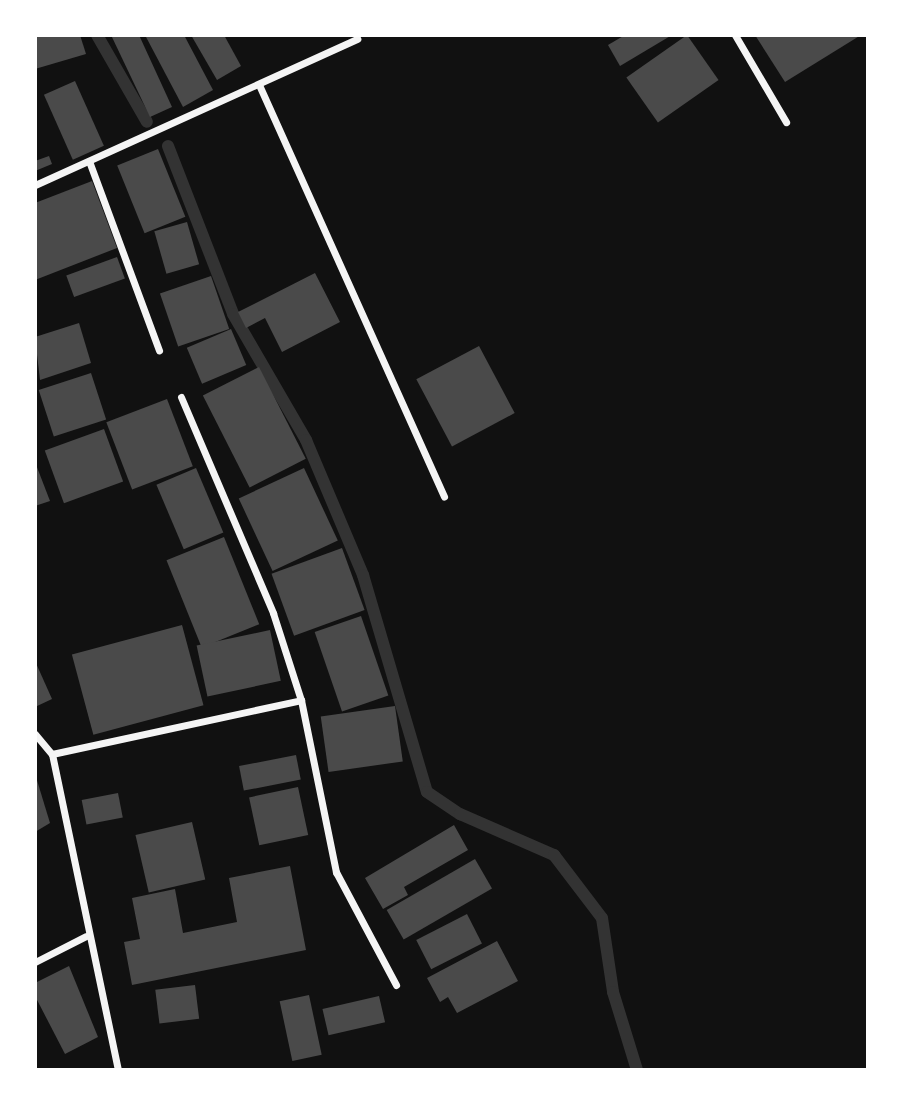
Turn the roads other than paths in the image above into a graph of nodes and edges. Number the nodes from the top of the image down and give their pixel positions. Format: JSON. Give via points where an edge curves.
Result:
{"nodes":[{"id":1,"x":735,"y":35,"type":"edge"},
{"id":2,"x":357,"y":39,"type":"dead end"},
{"id":3,"x":260,"y":87,"type":"junction"},
{"id":4,"x":786,"y":122,"type":"dead end"},
{"id":5,"x":89,"y":161,"type":"junction"},
{"id":6,"x":35,"y":185,"type":"edge"},
{"id":7,"x":159,"y":349,"type":"dead end"},
{"id":8,"x":181,"y":397,"type":"dead end"},
{"id":9,"x":444,"y":497,"type":"dead end"},
{"id":10,"x":301,"y":700,"type":"junction"},
{"id":11,"x":35,"y":734,"type":"edge"},
{"id":12,"x":52,"y":754,"type":"junction"},
{"id":13,"x":86,"y":936,"type":"junction"},
{"id":14,"x":35,"y":962,"type":"edge"},
{"id":15,"x":396,"y":985,"type":"dead end"},
{"id":16,"x":118,"y":1070,"type":"edge"}],
"edges":[{"from":1,"to":4,"type":"street"},
{"from":2,"to":3,"type":"street"},
{"from":3,"to":5,"type":"street"},
{"from":3,"to":9,"type":"street"},
{"from":5,"to":6,"type":"street"},
{"from":5,"to":7,"type":"street"},
{"from":8,"to":10,"type":"street","via":[[273,613]]},
{"from":10,"to":12,"type":"street"},
{"from":10,"to":15,"type":"street","via":[[337,872]]},
{"from":11,"to":12,"type":"street"},
{"from":12,"to":13,"type":"street"},
{"from":13,"to":14,"type":"street"},
{"from":13,"to":16,"type":"street"}]}
